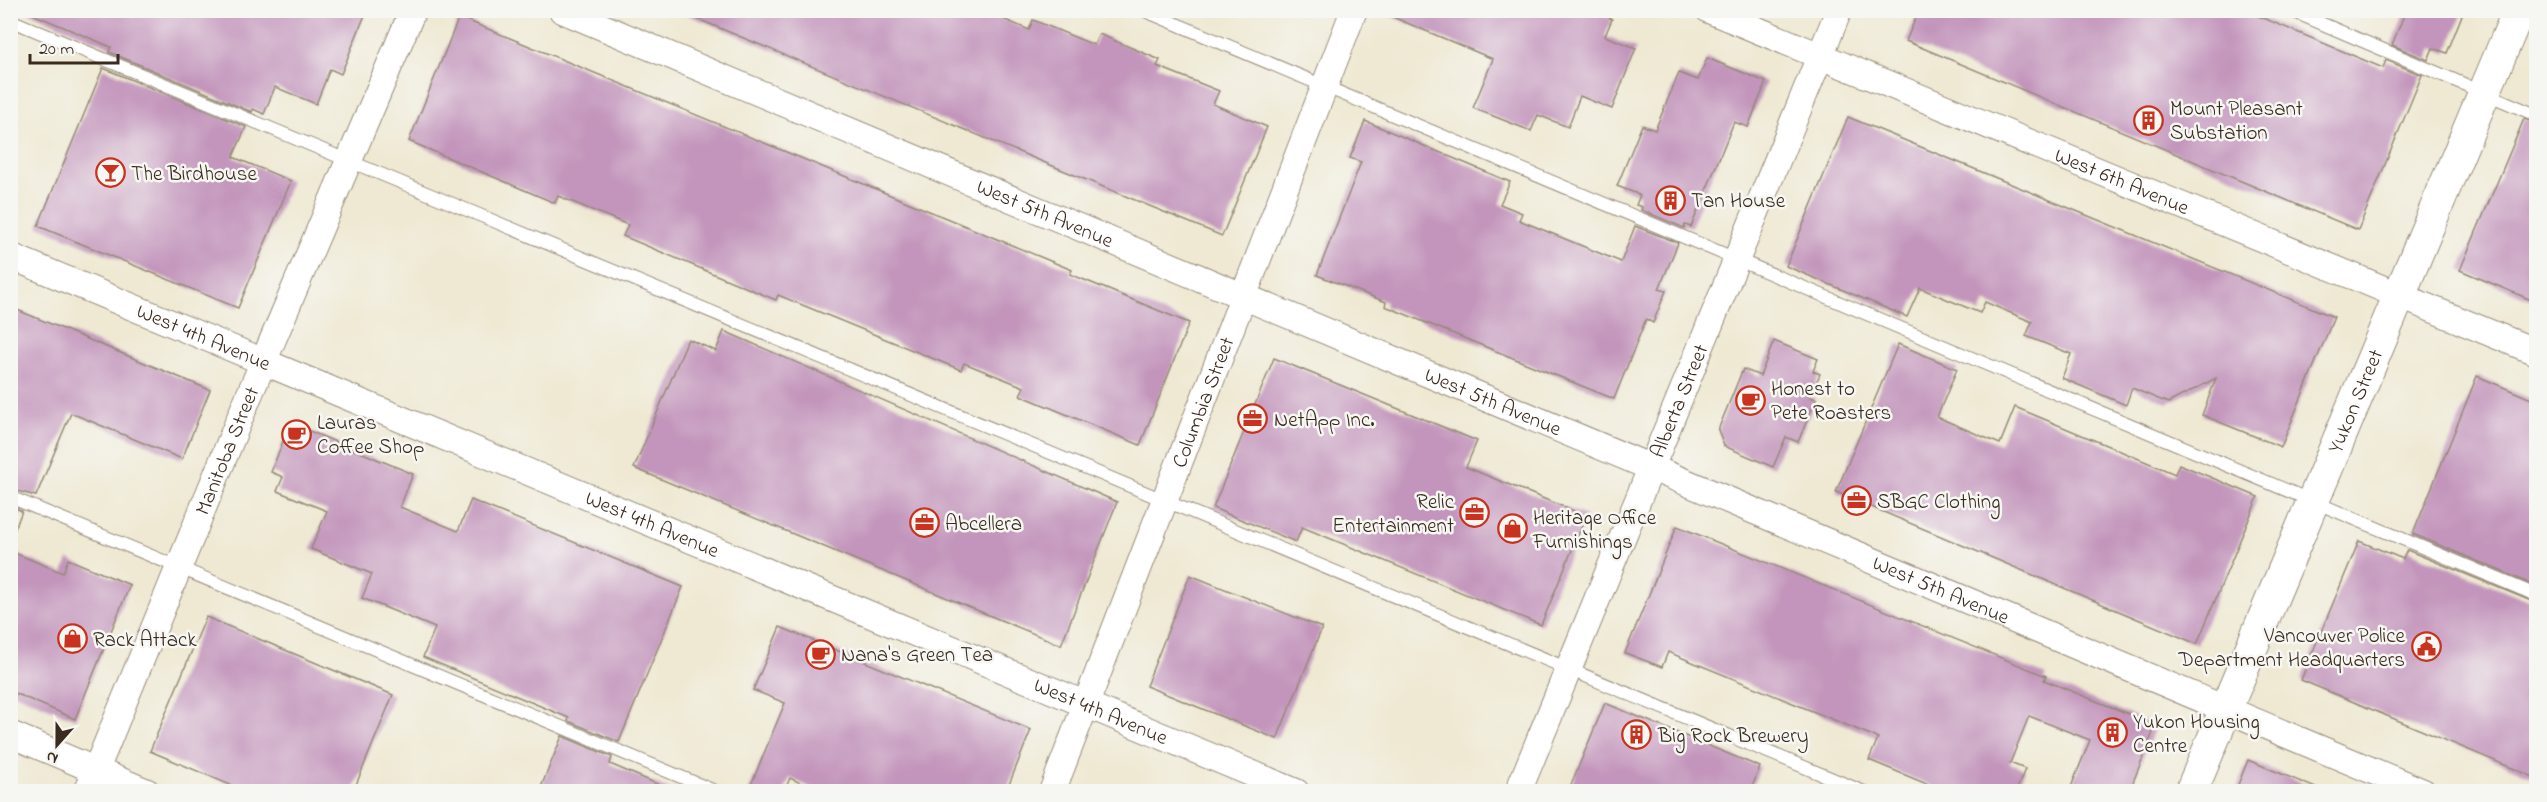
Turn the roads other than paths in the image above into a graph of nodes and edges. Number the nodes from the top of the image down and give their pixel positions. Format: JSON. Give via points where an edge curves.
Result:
{"nodes":[{"id":1,"x":413,"y":10,"type":"edge"},
{"id":2,"x":561,"y":10,"type":"edge"},
{"id":3,"x":1143,"y":10,"type":"edge"},
{"id":4,"x":1354,"y":10,"type":"edge"},
{"id":5,"x":1709,"y":10,"type":"edge"},
{"id":6,"x":1839,"y":10,"type":"edge"},
{"id":7,"x":2290,"y":10,"type":"edge"},
{"id":8,"x":2518,"y":10,"type":"edge"},
{"id":9,"x":10,"y":20,"type":"edge"},
{"id":10,"x":1820,"y":57,"type":"junction"},
{"id":11,"x":1324,"y":86,"type":"junction"},
{"id":12,"x":2484,"y":93,"type":"junction"},
{"id":13,"x":2536,"y":114,"type":"edge"},
{"id":14,"x":348,"y":160,"type":"junction"},
{"id":15,"x":10,"y":256,"type":"edge"},
{"id":16,"x":1738,"y":258,"type":"junction"},
{"id":17,"x":1243,"y":295,"type":"junction"},
{"id":18,"x":2398,"y":297,"type":"junction"},
{"id":19,"x":2536,"y":352,"type":"edge"},
{"id":20,"x":263,"y":362,"type":"junction"},
{"id":21,"x":1652,"y":467,"type":"junction"},
{"id":22,"x":10,"y":497,"type":"edge"},
{"id":23,"x":1166,"y":498,"type":"junction"},
{"id":24,"x":2313,"y":501,"type":"junction"},
{"id":25,"x":178,"y":567,"type":"junction"},
{"id":26,"x":2536,"y":595,"type":"edge"},
{"id":27,"x":1569,"y":669,"type":"junction"},
{"id":28,"x":1086,"y":704,"type":"junction"},
{"id":29,"x":2226,"y":708,"type":"junction"},
{"id":30,"x":10,"y":734,"type":"edge"},
{"id":31,"x":91,"y":781,"type":"edge"},
{"id":32,"x":147,"y":792,"type":"edge"},
{"id":33,"x":717,"y":792,"type":"edge"},
{"id":34,"x":1052,"y":792,"type":"edge"},
{"id":35,"x":1296,"y":792,"type":"edge"},
{"id":36,"x":1518,"y":792,"type":"edge"},
{"id":37,"x":1863,"y":792,"type":"edge"},
{"id":38,"x":2191,"y":792,"type":"edge"},
{"id":39,"x":2423,"y":792,"type":"edge"}],
"edges":[{"from":1,"to":14,"type":"street","name":"Manitoba Street"},
{"from":2,"to":17,"type":"street","name":"West 5th Avenue"},
{"from":3,"to":11,"type":"lane"},
{"from":4,"to":11,"type":"street","name":"Columbia Street"},
{"from":5,"to":10,"type":"street","name":"West 6th Avenue"},
{"from":6,"to":10,"type":"street","name":"Alberta Street"},
{"from":7,"to":12,"type":"lane"},
{"from":8,"to":12,"type":"street","name":"Yukon Street"},
{"from":9,"to":14,"type":"lane"},
{"from":10,"to":16,"type":"street","name":"Alberta Street"},
{"from":10,"to":18,"type":"street","name":"West 6th Avenue"},
{"from":11,"to":16,"type":"lane"},
{"from":11,"to":17,"type":"street","name":"Columbia Street"},
{"from":12,"to":13,"type":"lane"},
{"from":12,"to":18,"type":"street","name":"Yukon Street"},
{"from":14,"to":20,"type":"street","name":"Manitoba Street"},
{"from":14,"to":23,"type":"lane"},
{"from":15,"to":20,"type":"street","name":"West 4th Avenue"},
{"from":16,"to":21,"type":"street","name":"Alberta Street"},
{"from":16,"to":24,"type":"lane"},
{"from":17,"to":21,"type":"street","name":"West 5th Avenue"},
{"from":17,"to":23,"type":"street","name":"Columbia Street"},
{"from":18,"to":19,"type":"street","name":"West 6th Avenue"},
{"from":18,"to":24,"type":"street","name":"Yukon Street"},
{"from":20,"to":25,"type":"street","name":"Manitoba Street"},
{"from":20,"to":28,"type":"street","name":"West 4th Avenue"},
{"from":21,"to":27,"type":"street","name":"Alberta Street"},
{"from":21,"to":29,"type":"street","name":"West 5th Avenue"},
{"from":22,"to":25,"type":"lane"},
{"from":23,"to":27,"type":"lane"},
{"from":23,"to":28,"type":"street","name":"Columbia Street"},
{"from":24,"to":26,"type":"lane"},
{"from":24,"to":29,"type":"street","name":"Yukon Street"},
{"from":25,"to":31,"type":"street","name":"Manitoba Street"},
{"from":25,"to":33,"type":"lane"},
{"from":27,"to":36,"type":"street","name":"Alberta Street"},
{"from":27,"to":37,"type":"lane"},
{"from":28,"to":34,"type":"street","name":"Columbia Street"},
{"from":28,"to":35,"type":"street","name":"West 4th Avenue"},
{"from":29,"to":38,"type":"street","name":"Yukon Street"},
{"from":29,"to":39,"type":"street","name":"West 5th Avenue"},
{"from":30,"to":31,"type":"street"},
{"from":31,"to":32,"type":"street"}]}
